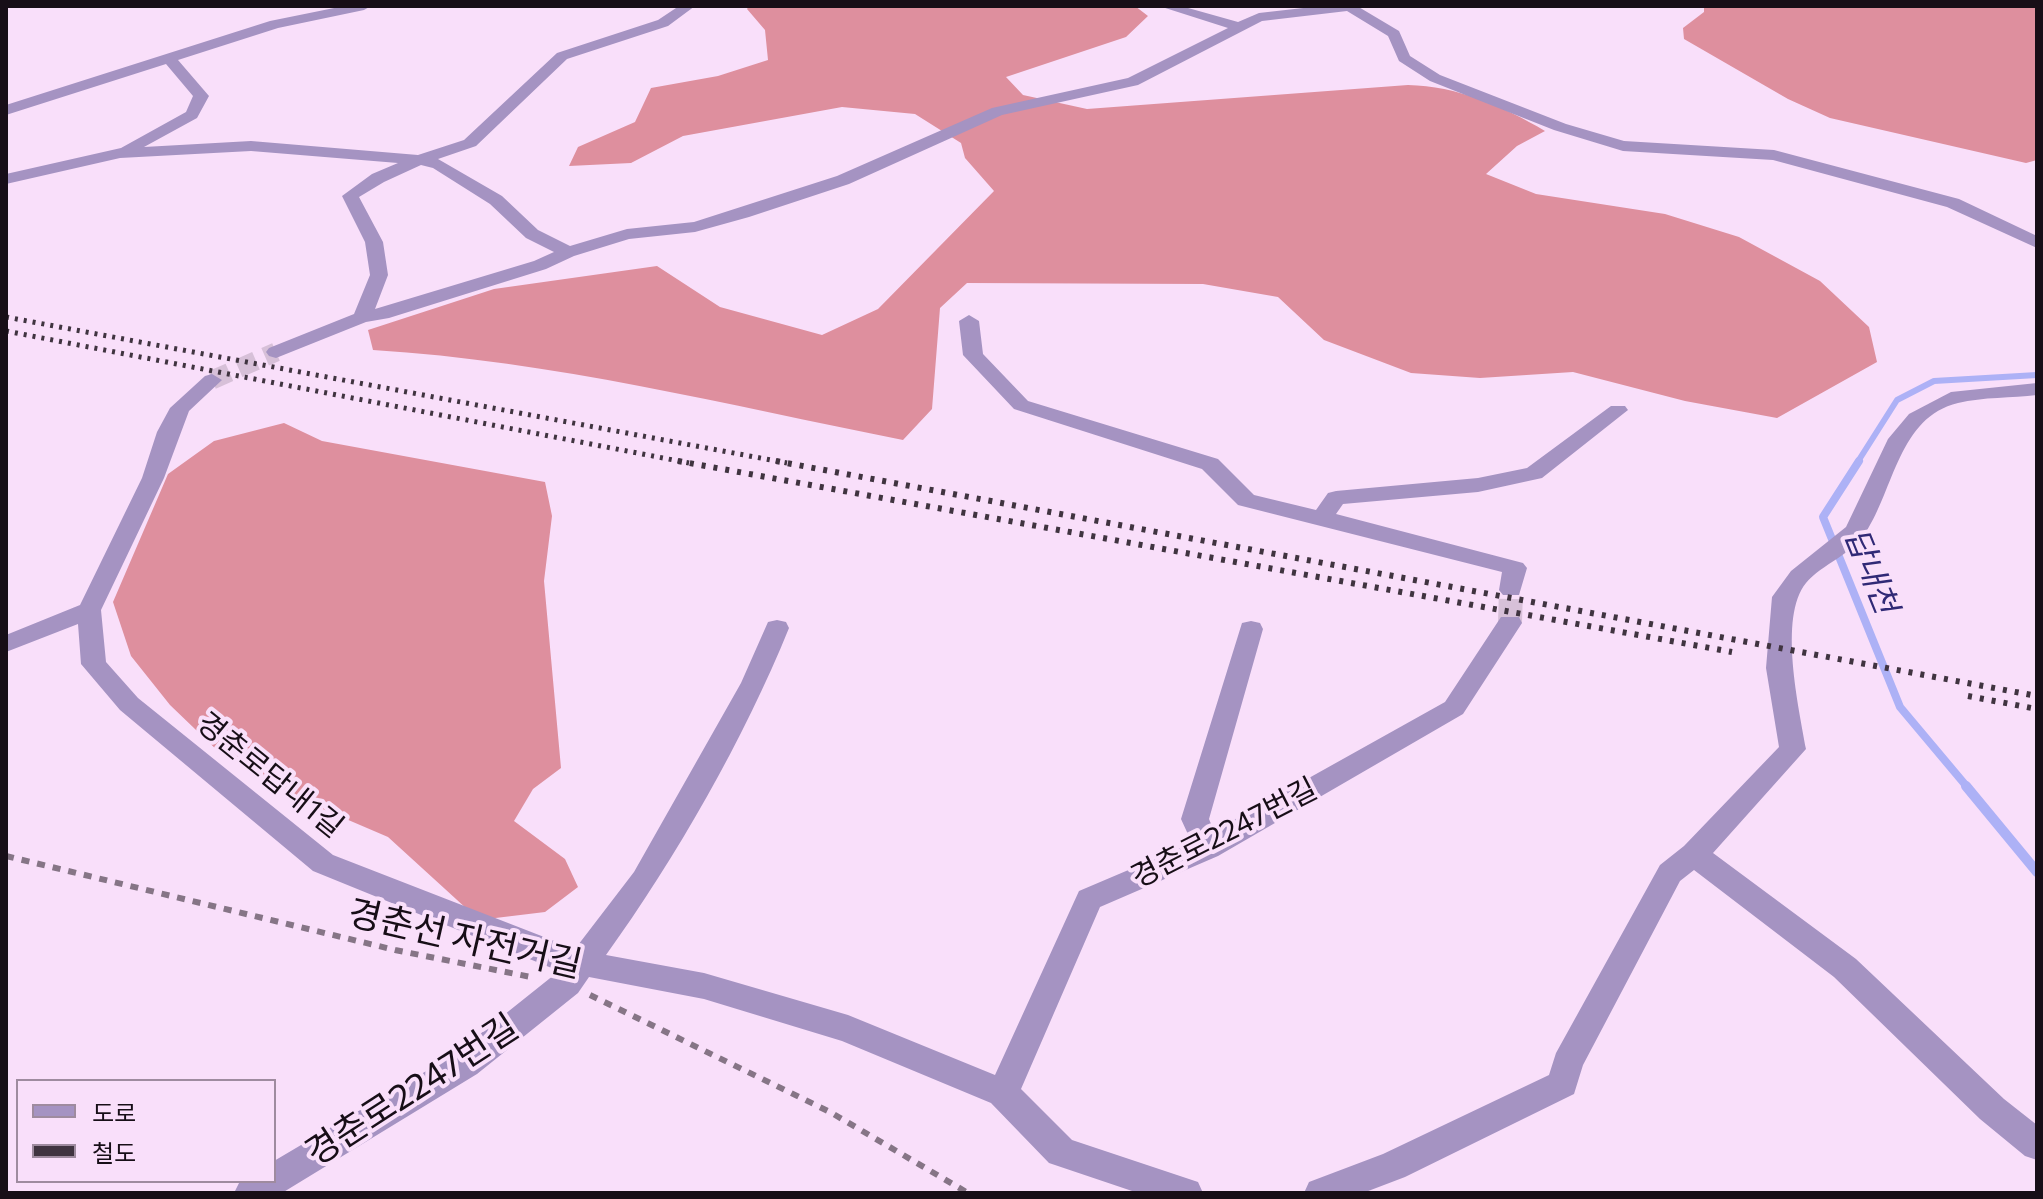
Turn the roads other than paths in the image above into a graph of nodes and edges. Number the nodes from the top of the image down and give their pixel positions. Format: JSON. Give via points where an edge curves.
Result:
{"nodes":[{"id":1,"x":364,"y":6,"type":"edge"},
{"id":2,"x":688,"y":6,"type":"edge"},
{"id":3,"x":1166,"y":6,"type":"edge"},
{"id":4,"x":1256,"y":11,"type":"edge"},
{"id":5,"x":1237,"y":26,"type":"junction"},
{"id":6,"x":170,"y":59,"type":"junction"},
{"id":7,"x":6,"y":110,"type":"edge"},
{"id":8,"x":120,"y":153,"type":"junction"},
{"id":9,"x":419,"y":160,"type":"junction"},
{"id":10,"x":6,"y":179,"type":"edge"},
{"id":11,"x":2037,"y":243,"type":"edge"},
{"id":12,"x":568,"y":252,"type":"junction"},
{"id":13,"x":362,"y":317,"type":"junction"},
{"id":14,"x":969,"y":321,"type":"dead end"},
{"id":15,"x":276,"y":352,"type":"tunnel mouth"},
{"id":16,"x":212,"y":380,"type":"tunnel mouth"},
{"id":17,"x":2037,"y":389,"type":"edge"},
{"id":18,"x":1618,"y":410,"type":"dead end"},
{"id":19,"x":1322,"y":518,"type":"junction"},
{"id":20,"x":1511,"y":590,"type":"tunnel mouth"},
{"id":21,"x":89,"y":610,"type":"junction"},
{"id":22,"x":1510,"y":623,"type":"tunnel mouth"},
{"id":23,"x":777,"y":628,"type":"dead end"},
{"id":24,"x":1251,"y":629,"type":"dead end"},
{"id":25,"x":6,"y":644,"type":"edge"},
{"id":26,"x":1208,"y":848,"type":"junction"},
{"id":27,"x":1694,"y":854,"type":"junction"},
{"id":28,"x":571,"y":970,"type":"junction"},
{"id":29,"x":1003,"y":1093,"type":"junction"},
{"id":30,"x":2037,"y":1145,"type":"edge"},
{"id":31,"x":276,"y":1178,"type":"edge"},
{"id":32,"x":1186,"y":1193,"type":"edge"},
{"id":33,"x":1321,"y":1193,"type":"edge"}],
"edges":[{"from":1,"to":6,"type":"street","via":[[275,24]]},
{"from":2,"to":9,"type":"street","via":[[663,23],[562,56],[470,143]]},
{"from":3,"to":5,"type":"street"},
{"from":4,"to":5,"type":"street"},
{"from":4,"to":11,"type":"street","via":[[1349,7],[1394,34],[1404,58],[1435,78],[1560,127],[1623,146],[1774,155],[1953,203]]},
{"from":5,"to":12,"type":"street","via":[[1133,82],[997,111],[843,180],[695,227],[627,234]]},
{"from":6,"to":7,"type":"street"},
{"from":6,"to":8,"type":"street","via":[[201,96],[192,115]]},
{"from":8,"to":9,"type":"street","via":[[251,146]]},
{"from":8,"to":10,"type":"street"},
{"from":9,"to":12,"type":"street","via":[[438,164],[496,200],[532,234]]},
{"from":9,"to":13,"type":"street","via":[[350,196],[374,242],[379,275]]},
{"from":12,"to":13,"type":"street"},
{"from":13,"to":15,"type":"street"},
{"from":14,"to":19,"type":"street","via":[[973,355],[1021,405],[1210,464],[1246,500]]},
{"from":16,"to":21,"type":"street","via":[[180,408],[153,478]]},
{"from":17,"to":27,"type":"street","via":[[1951,398],[1916,418],[1899,439],[1856,531],[1799,576],[1784,597],[1779,668],[1793,749]]},
{"from":18,"to":19,"type":"street","via":[[1534,473],[1478,485],[1336,498]]},
{"from":19,"to":20,"type":"street","via":[[1515,568]]},
{"from":21,"to":25,"type":"street"},
{"from":21,"to":28,"type":"street","name":"경춘로답내1길","via":[[94,664],[129,704],[323,863]]},
{"from":22,"to":26,"type":"street","name":"경춘로2247번길","via":[[1454,708]]},
{"from":23,"to":28,"type":"street","name":"경춘로2247번길","via":[[754,683],[644,880]]},
{"from":24,"to":26,"type":"street","via":[[1195,819]]},
{"from":26,"to":29,"type":"street","name":"경춘로2247번길","via":[[1089,899]]},
{"from":27,"to":30,"type":"street","via":[[1845,968],[1992,1109]]},
{"from":27,"to":33,"type":"street","via":[[1670,873],[1567,1063],[1563,1084],[1393,1166]]},
{"from":28,"to":29,"type":"street","via":[[704,986],[848,1029]]},
{"from":28,"to":31,"type":"street","name":"경춘로2247번길","via":[[466,1064]]},
{"from":29,"to":32,"type":"street","via":[[1061,1152]]}]}
